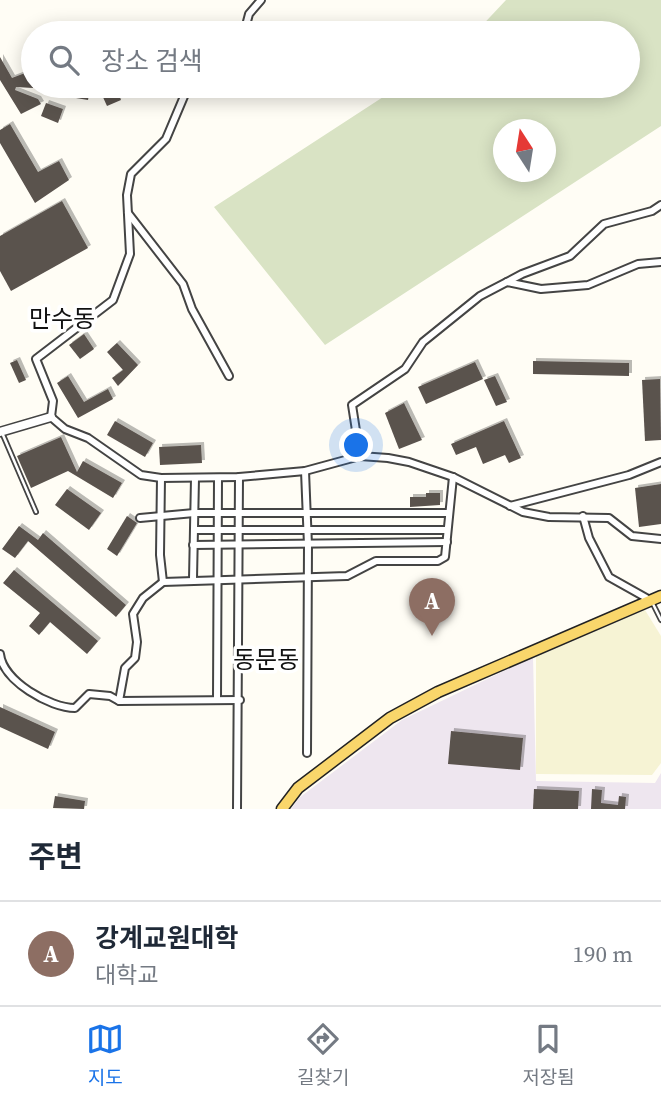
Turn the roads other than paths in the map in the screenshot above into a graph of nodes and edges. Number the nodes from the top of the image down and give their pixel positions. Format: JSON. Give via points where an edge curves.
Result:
{"nodes":[{"id":1,"x":261,"y":0,"type":"edge"},
{"id":2,"x":247,"y":21,"type":"edge"},
{"id":3,"x":183,"y":98,"type":"edge"},
{"id":4,"x":661,"y":205,"type":"edge"},
{"id":5,"x":127,"y":211,"type":"junction"},
{"id":6,"x":661,"y":262,"type":"edge"},
{"id":7,"x":505,"y":282,"type":"junction"},
{"id":8,"x":229,"y":376,"type":"dead end"},
{"id":9,"x":51,"y":417,"type":"junction"},
{"id":10,"x":1,"y":432,"type":"edge"},
{"id":11,"x":360,"y":456,"type":"junction"},
{"id":12,"x":661,"y":462,"type":"edge"},
{"id":13,"x":305,"y":471,"type":"junction"},
{"id":14,"x":239,"y":477,"type":"junction"},
{"id":15,"x":453,"y":477,"type":"junction"},
{"id":16,"x":161,"y":478,"type":"junction"},
{"id":17,"x":195,"y":478,"type":"junction"},
{"id":18,"x":218,"y":478,"type":"junction"},
{"id":19,"x":510,"y":506,"type":"junction"},
{"id":20,"x":36,"y":512,"type":"dead end"},
{"id":21,"x":194,"y":513,"type":"junction"},
{"id":22,"x":216,"y":513,"type":"junction"},
{"id":23,"x":240,"y":513,"type":"junction"},
{"id":24,"x":449,"y":513,"type":"junction"},
{"id":25,"x":162,"y":515,"type":"junction"},
{"id":26,"x":307,"y":515,"type":"junction"},
{"id":27,"x":583,"y":516,"type":"junction"},
{"id":28,"x":140,"y":518,"type":"dead end"},
{"id":29,"x":194,"y":530,"type":"junction"},
{"id":30,"x":216,"y":530,"type":"junction"},
{"id":31,"x":447,"y":530,"type":"junction"},
{"id":32,"x":240,"y":531,"type":"junction"},
{"id":33,"x":308,"y":531,"type":"junction"},
{"id":34,"x":661,"y":539,"type":"edge"},
{"id":35,"x":447,"y":542,"type":"junction"},
{"id":36,"x":193,"y":545,"type":"junction"},
{"id":37,"x":217,"y":545,"type":"junction"},
{"id":38,"x":240,"y":545,"type":"junction"},
{"id":39,"x":308,"y":545,"type":"junction"},
{"id":40,"x":308,"y":578,"type":"junction"},
{"id":41,"x":193,"y":579,"type":"junction"},
{"id":42,"x":239,"y":579,"type":"junction"},
{"id":43,"x":217,"y":580,"type":"junction"},
{"id":44,"x":163,"y":582,"type":"junction"},
{"id":45,"x":661,"y":596,"type":"edge"},
{"id":46,"x":650,"y":600,"type":"junction"},
{"id":47,"x":661,"y":620,"type":"edge"},
{"id":48,"x":0,"y":654,"type":"edge"},
{"id":49,"x":240,"y":700,"type":"junction"},
{"id":50,"x":217,"y":701,"type":"junction"},
{"id":51,"x":119,"y":702,"type":"junction"},
{"id":52,"x":307,"y":753,"type":"dead end"},
{"id":53,"x":237,"y":809,"type":"edge"},
{"id":54,"x":282,"y":809,"type":"edge"}],
"edges":[{"from":1,"to":2,"type":"street"},
{"from":3,"to":5,"type":"street","via":[[166,139],[131,174]]},
{"from":4,"to":7,"type":"street","via":[[604,224],[570,256]]},
{"from":5,"to":8,"type":"street","via":[[183,284]]},
{"from":5,"to":9,"type":"street","via":[[130,254],[113,300],[36,359],[53,401]]},
{"from":6,"to":7,"type":"street","via":[[638,264],[588,285],[541,289]]},
{"from":7,"to":11,"type":"street","via":[[480,296],[424,342],[405,369],[352,405]]},
{"from":9,"to":10,"type":"street"},
{"from":9,"to":16,"type":"street","via":[[141,475]]},
{"from":10,"to":20,"type":"lane"},
{"from":11,"to":13,"type":"street"},
{"from":11,"to":15,"type":"street","via":[[409,462]]},
{"from":12,"to":19,"type":"street","via":[[629,475]]},
{"from":13,"to":14,"type":"street"},
{"from":13,"to":26,"type":"street"},
{"from":14,"to":18,"type":"street"},
{"from":14,"to":23,"type":"street"},
{"from":15,"to":19,"type":"street"},
{"from":15,"to":24,"type":"street"},
{"from":16,"to":17,"type":"street"},
{"from":16,"to":25,"type":"street"},
{"from":17,"to":18,"type":"street"},
{"from":17,"to":21,"type":"street"},
{"from":18,"to":22,"type":"street"},
{"from":19,"to":27,"type":"street","via":[[549,517]]},
{"from":21,"to":22,"type":"street"},
{"from":21,"to":25,"type":"street"},
{"from":21,"to":29,"type":"street"},
{"from":22,"to":23,"type":"street"},
{"from":22,"to":30,"type":"street"},
{"from":23,"to":26,"type":"street"},
{"from":23,"to":32,"type":"street"},
{"from":24,"to":26,"type":"street"},
{"from":24,"to":31,"type":"street"},
{"from":25,"to":28,"type":"street"},
{"from":25,"to":44,"type":"street"},
{"from":26,"to":33,"type":"street"},
{"from":27,"to":34,"type":"street","via":[[610,518],[632,536]]},
{"from":27,"to":46,"type":"street","via":[[609,577]]},
{"from":29,"to":30,"type":"street"},
{"from":29,"to":36,"type":"street"},
{"from":30,"to":32,"type":"street"},
{"from":30,"to":37,"type":"street"},
{"from":31,"to":33,"type":"street"},
{"from":31,"to":35,"type":"street"},
{"from":32,"to":33,"type":"street"},
{"from":32,"to":38,"type":"street"},
{"from":33,"to":39,"type":"street"},
{"from":35,"to":39,"type":"street"},
{"from":35,"to":40,"type":"street","via":[[444,557],[438,561],[376,561],[348,576]]},
{"from":36,"to":37,"type":"street"},
{"from":36,"to":41,"type":"street"},
{"from":37,"to":38,"type":"street"},
{"from":37,"to":43,"type":"street"},
{"from":38,"to":39,"type":"street"},
{"from":38,"to":42,"type":"street"},
{"from":39,"to":40,"type":"street"},
{"from":40,"to":42,"type":"street"},
{"from":40,"to":52,"type":"street"},
{"from":41,"to":43,"type":"street"},
{"from":41,"to":44,"type":"street"},
{"from":42,"to":43,"type":"street"},
{"from":42,"to":49,"type":"street"},
{"from":43,"to":50,"type":"street"},
{"from":44,"to":51,"type":"street","via":[[143,598],[133,614],[135,658],[125,668]]},
{"from":45,"to":46,"type":"main road"},
{"from":46,"to":47,"type":"lane"},
{"from":46,"to":54,"type":"main road","via":[[438,692],[390,718],[298,788]]},
{"from":48,"to":51,"type":"street","via":[[7,674],[60,708],[75,708],[89,694]]},
{"from":49,"to":50,"type":"street"},
{"from":49,"to":53,"type":"street"},
{"from":50,"to":51,"type":"street"}]}
